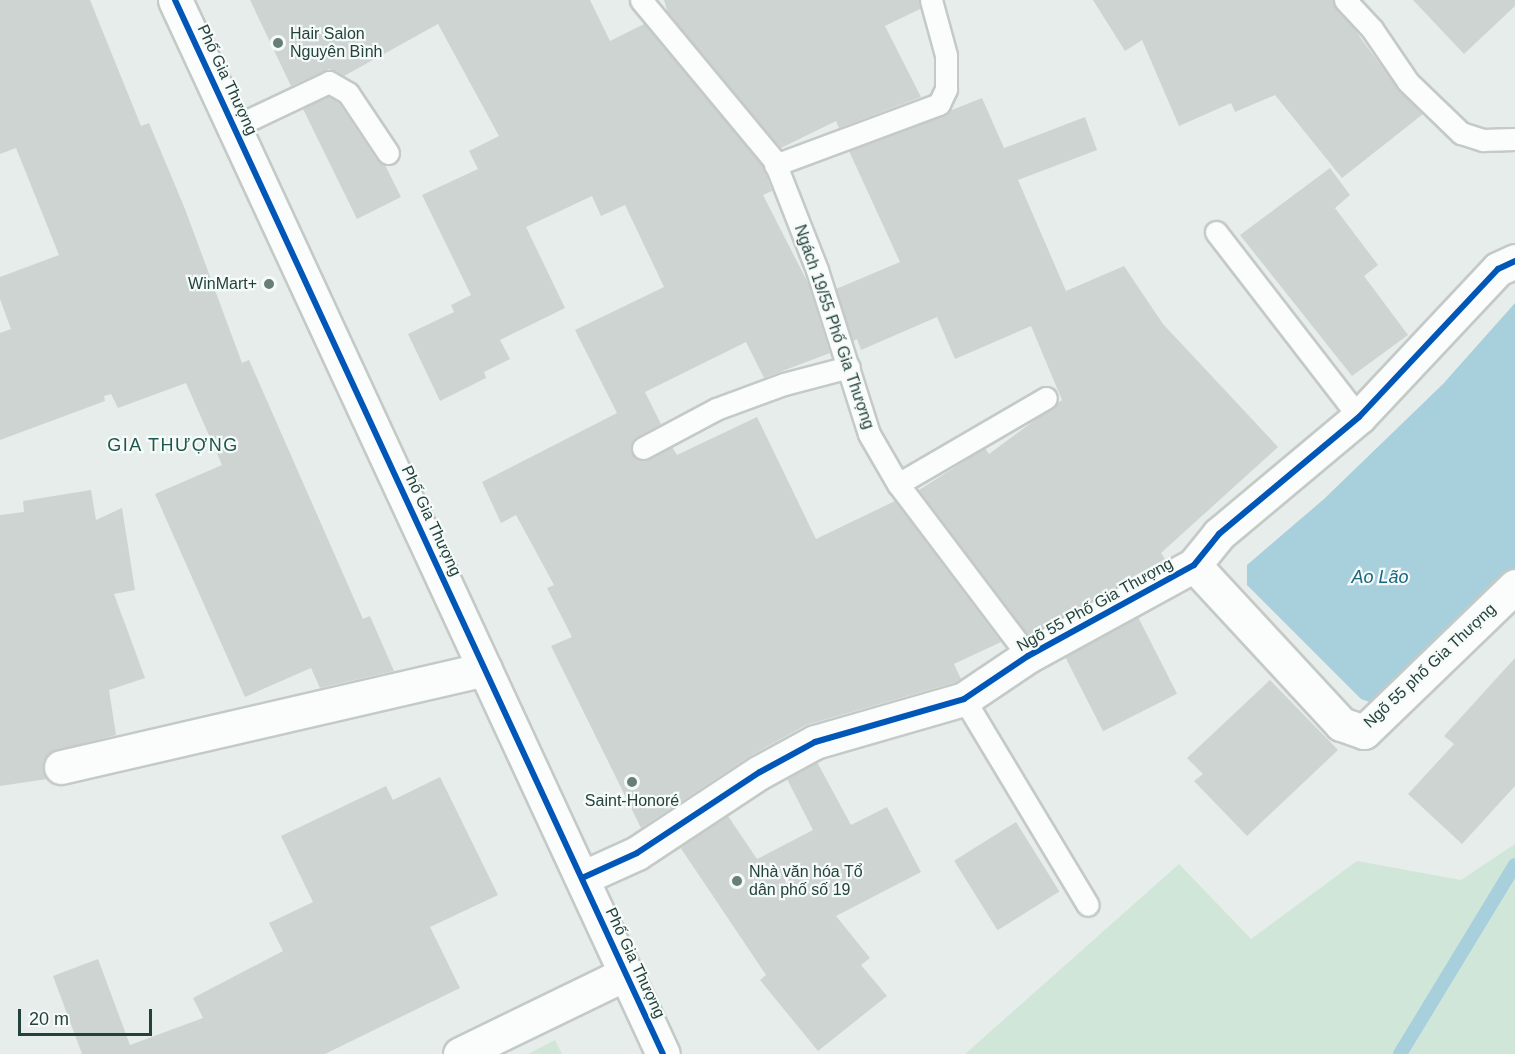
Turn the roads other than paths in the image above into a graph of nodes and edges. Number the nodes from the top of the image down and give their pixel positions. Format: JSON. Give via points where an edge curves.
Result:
{"nodes":[{"id":1,"x":175,"y":0,"type":"edge"},
{"id":2,"x":641,"y":0,"type":"edge"},
{"id":3,"x":932,"y":0,"type":"edge"},
{"id":4,"x":1345,"y":0,"type":"edge"},
{"id":5,"x":234,"y":127,"type":"junction"},
{"id":6,"x":1515,"y":140,"type":"edge"},
{"id":7,"x":388,"y":153,"type":"dead end"},
{"id":8,"x":775,"y":165,"type":"junction"},
{"id":9,"x":1216,"y":232,"type":"dead end"},
{"id":10,"x":1515,"y":261,"type":"edge"},
{"id":11,"x":849,"y":367,"type":"junction"},
{"id":12,"x":1046,"y":398,"type":"dead end"},
{"id":13,"x":1359,"y":417,"type":"junction"},
{"id":14,"x":643,"y":448,"type":"dead end"},
{"id":15,"x":898,"y":484,"type":"junction"},
{"id":16,"x":1194,"y":565,"type":"junction"},
{"id":17,"x":1515,"y":586,"type":"edge"},
{"id":18,"x":1028,"y":656,"type":"junction"},
{"id":19,"x":485,"y":669,"type":"junction"},
{"id":20,"x":964,"y":699,"type":"junction"},
{"id":21,"x":61,"y":767,"type":"dead end"},
{"id":22,"x":582,"y":878,"type":"junction"},
{"id":23,"x":1089,"y":905,"type":"dead end"},
{"id":24,"x":625,"y":974,"type":"junction"},
{"id":25,"x":460,"y":1054,"type":"edge"},
{"id":26,"x":663,"y":1054,"type":"edge"}],
"edges":[{"from":1,"to":5,"type":"street","name":"Phố Gia Thượng"},
{"from":2,"to":8,"type":"lane","name":"Ngách 19/55 Phố Gia Thượng","via":[[758,137]]},
{"from":3,"to":8,"type":"lane","via":[[946,55],[946,89],[939,104]]},
{"from":4,"to":6,"type":"lane","via":[[1372,29],[1408,82],[1461,133],[1483,140]]},
{"from":5,"to":7,"type":"lane","via":[[329,82],[348,93]]},
{"from":5,"to":19,"type":"street","name":"Phố Gia Thượng"},
{"from":8,"to":11,"type":"lane","name":"Ngách 19/55 Phố Gia Thượng","via":[[817,270]]},
{"from":9,"to":13,"type":"lane"},
{"from":10,"to":13,"type":"street","name":"Ngõ 55 Phố Gia Thượng","via":[[1498,269]]},
{"from":11,"to":14,"type":"lane","via":[[784,384],[716,409]]},
{"from":11,"to":15,"type":"lane","name":"Ngách 19/55 Phố Gia Thượng","via":[[869,434]]},
{"from":12,"to":15,"type":"lane"},
{"from":13,"to":16,"type":"street","name":"Ngõ 55 Phố Gia Thượng","via":[[1219,534]]},
{"from":15,"to":18,"type":"lane","name":"Ngách 19/55 Phố Gia Thượng"},
{"from":16,"to":17,"type":"street","name":"Ngõ 55 phố Gia Thượng","via":[[1341,724],[1364,732]]},
{"from":16,"to":18,"type":"street","name":"Ngõ 55 Phố Gia Thượng"},
{"from":18,"to":20,"type":"street","name":"Ngõ 55 Phố Gia Thượng"},
{"from":19,"to":21,"type":"street"},
{"from":19,"to":22,"type":"street","name":"Phố Gia Thượng"},
{"from":20,"to":22,"type":"street","name":"Ngõ 55 Phố Gia Thượng","via":[[815,742],[760,772],[637,853]]},
{"from":20,"to":23,"type":"lane"},
{"from":22,"to":24,"type":"street","name":"Phố Gia Thượng"},
{"from":24,"to":25,"type":"street"},
{"from":24,"to":26,"type":"street","name":"Phố Gia Thượng"}]}
